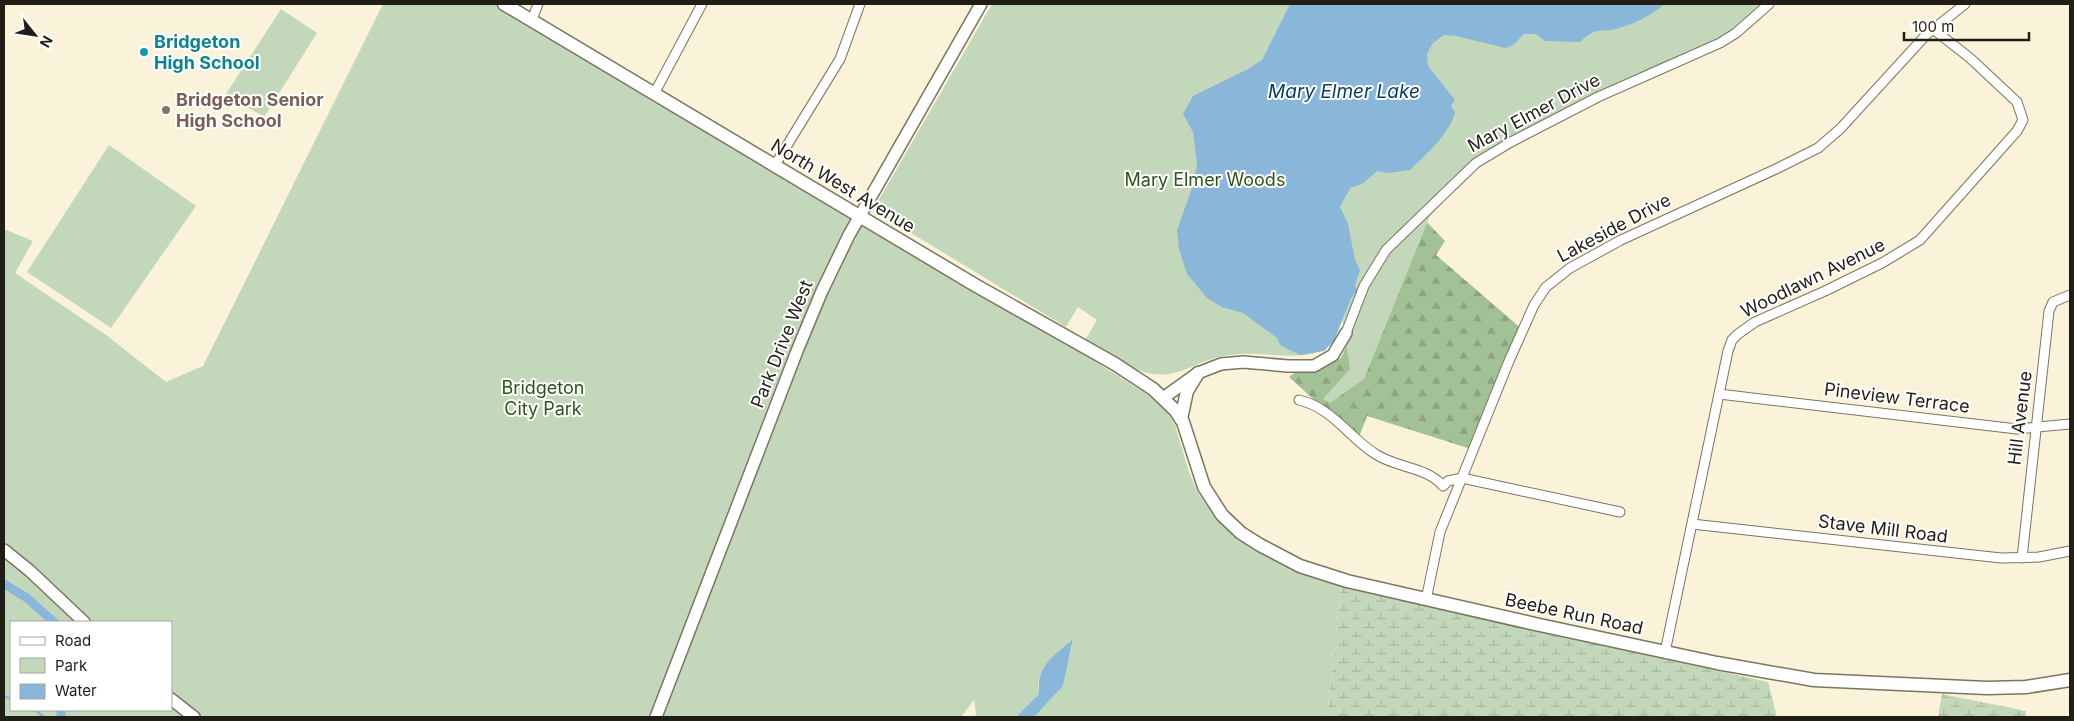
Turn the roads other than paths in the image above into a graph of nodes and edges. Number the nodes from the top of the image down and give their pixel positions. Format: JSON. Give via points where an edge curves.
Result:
{"nodes":[{"id":1,"x":504,"y":4,"type":"edge"},
{"id":2,"x":538,"y":4,"type":"edge"},
{"id":3,"x":702,"y":4,"type":"edge"},
{"id":4,"x":860,"y":4,"type":"edge"},
{"id":5,"x":981,"y":4,"type":"edge"},
{"id":6,"x":1769,"y":4,"type":"edge"},
{"id":7,"x":1965,"y":4,"type":"edge"},
{"id":8,"x":532,"y":20,"type":"junction"},
{"id":9,"x":1933,"y":30,"type":"junction"},
{"id":10,"x":654,"y":94,"type":"junction"},
{"id":11,"x":775,"y":165,"type":"junction"},
{"id":12,"x":859,"y":216,"type":"junction"},
{"id":13,"x":2070,"y":295,"type":"edge"},
{"id":14,"x":1346,"y":334,"type":"joint"},
{"id":15,"x":1198,"y":373,"type":"junction"},
{"id":16,"x":1719,"y":394,"type":"junction"},
{"id":17,"x":1163,"y":398,"type":"junction"},
{"id":18,"x":1299,"y":400,"type":"dead end"},
{"id":19,"x":1181,"y":419,"type":"junction"},
{"id":20,"x":2070,"y":424,"type":"edge"},
{"id":21,"x":2036,"y":429,"type":"junction"},
{"id":22,"x":1462,"y":478,"type":"junction"},
{"id":23,"x":1620,"y":512,"type":"dead end"},
{"id":24,"x":1692,"y":524,"type":"junction"},
{"id":25,"x":4,"y":550,"type":"edge"},
{"id":26,"x":2070,"y":551,"type":"edge"},
{"id":27,"x":2022,"y":558,"type":"junction"},
{"id":28,"x":1426,"y":600,"type":"junction"},
{"id":29,"x":83,"y":621,"type":"edge"},
{"id":30,"x":1665,"y":652,"type":"junction"},
{"id":31,"x":2070,"y":680,"type":"edge"},
{"id":32,"x":172,"y":701,"type":"edge"},
{"id":33,"x":194,"y":717,"type":"edge"},
{"id":34,"x":656,"y":717,"type":"edge"}],
"edges":[{"from":1,"to":8,"type":"main road","name":"North West Avenue"},
{"from":2,"to":8,"type":"street"},
{"from":3,"to":10,"type":"street"},
{"from":4,"to":11,"type":"street","via":[[840,59]]},
{"from":5,"to":12,"type":"street","name":"Park Drive West"},
{"from":6,"to":14,"type":"street","name":"Mary Elmer Drive","via":[[1720,43],[1598,97],[1476,163],[1386,250],[1364,286]]},
{"from":7,"to":9,"type":"street","name":"Lakeside Drive"},
{"from":8,"to":10,"type":"main road","name":"North West Avenue"},
{"from":9,"to":16,"type":"street","name":"Woodlawn Avenue","via":[[1970,58],[2017,102],[2023,113],[2017,131],[1920,240],[1826,291],[1755,322],[1738,334],[1730,345]]},
{"from":9,"to":22,"type":"street","name":"Lakeside Drive","via":[[1840,130],[1818,148],[1621,240],[1551,281],[1534,305]]},
{"from":10,"to":11,"type":"main road","name":"North West Avenue"},
{"from":11,"to":12,"type":"main road","name":"North West Avenue"},
{"from":12,"to":17,"type":"main road","name":"North West Avenue","via":[[1115,364]]},
{"from":12,"to":34,"type":"street","name":"Park Drive West","via":[[796,351]]},
{"from":13,"to":21,"type":"street","name":"Hill Avenue","via":[[2053,302],[2049,311]]},
{"from":14,"to":15,"type":"street","name":"Mary Elmer Drive","via":[[1333,354],[1314,366],[1242,362],[1211,367]]},
{"from":15,"to":17,"type":"street","name":"Mary Elmer Drive"},
{"from":15,"to":19,"type":"main road","via":[[1187,391]]},
{"from":16,"to":21,"type":"street","name":"Pineview Terrace"},
{"from":16,"to":24,"type":"street","name":"Woodlawn Avenue"},
{"from":17,"to":19,"type":"main road","name":"Beebe Run Road"},
{"from":18,"to":22,"type":"street","via":[[1321,408],[1386,460],[1433,477],[1443,486],[1448,481]]},
{"from":19,"to":28,"type":"main road","name":"Beebe Run Road","via":[[1204,487],[1222,515],[1241,532],[1300,566]]},
{"from":20,"to":21,"type":"street","name":"Pineview Terrace"},
{"from":21,"to":27,"type":"street","name":"Hill Avenue"},
{"from":22,"to":23,"type":"street"},
{"from":22,"to":28,"type":"street","name":"Lakeside Drive","via":[[1440,532]]},
{"from":24,"to":27,"type":"street","name":"Stave Mill Road","via":[[1934,552]]},
{"from":24,"to":30,"type":"street","name":"Woodlawn Avenue"},
{"from":25,"to":29,"type":"street"},
{"from":26,"to":27,"type":"street","name":"Stave Mill Road"},
{"from":28,"to":30,"type":"main road","name":"Beebe Run Road"},
{"from":30,"to":31,"type":"main road","name":"Beebe Run Road","via":[[1814,680],[1988,688],[2026,687]]},
{"from":32,"to":33,"type":"street"}]}
